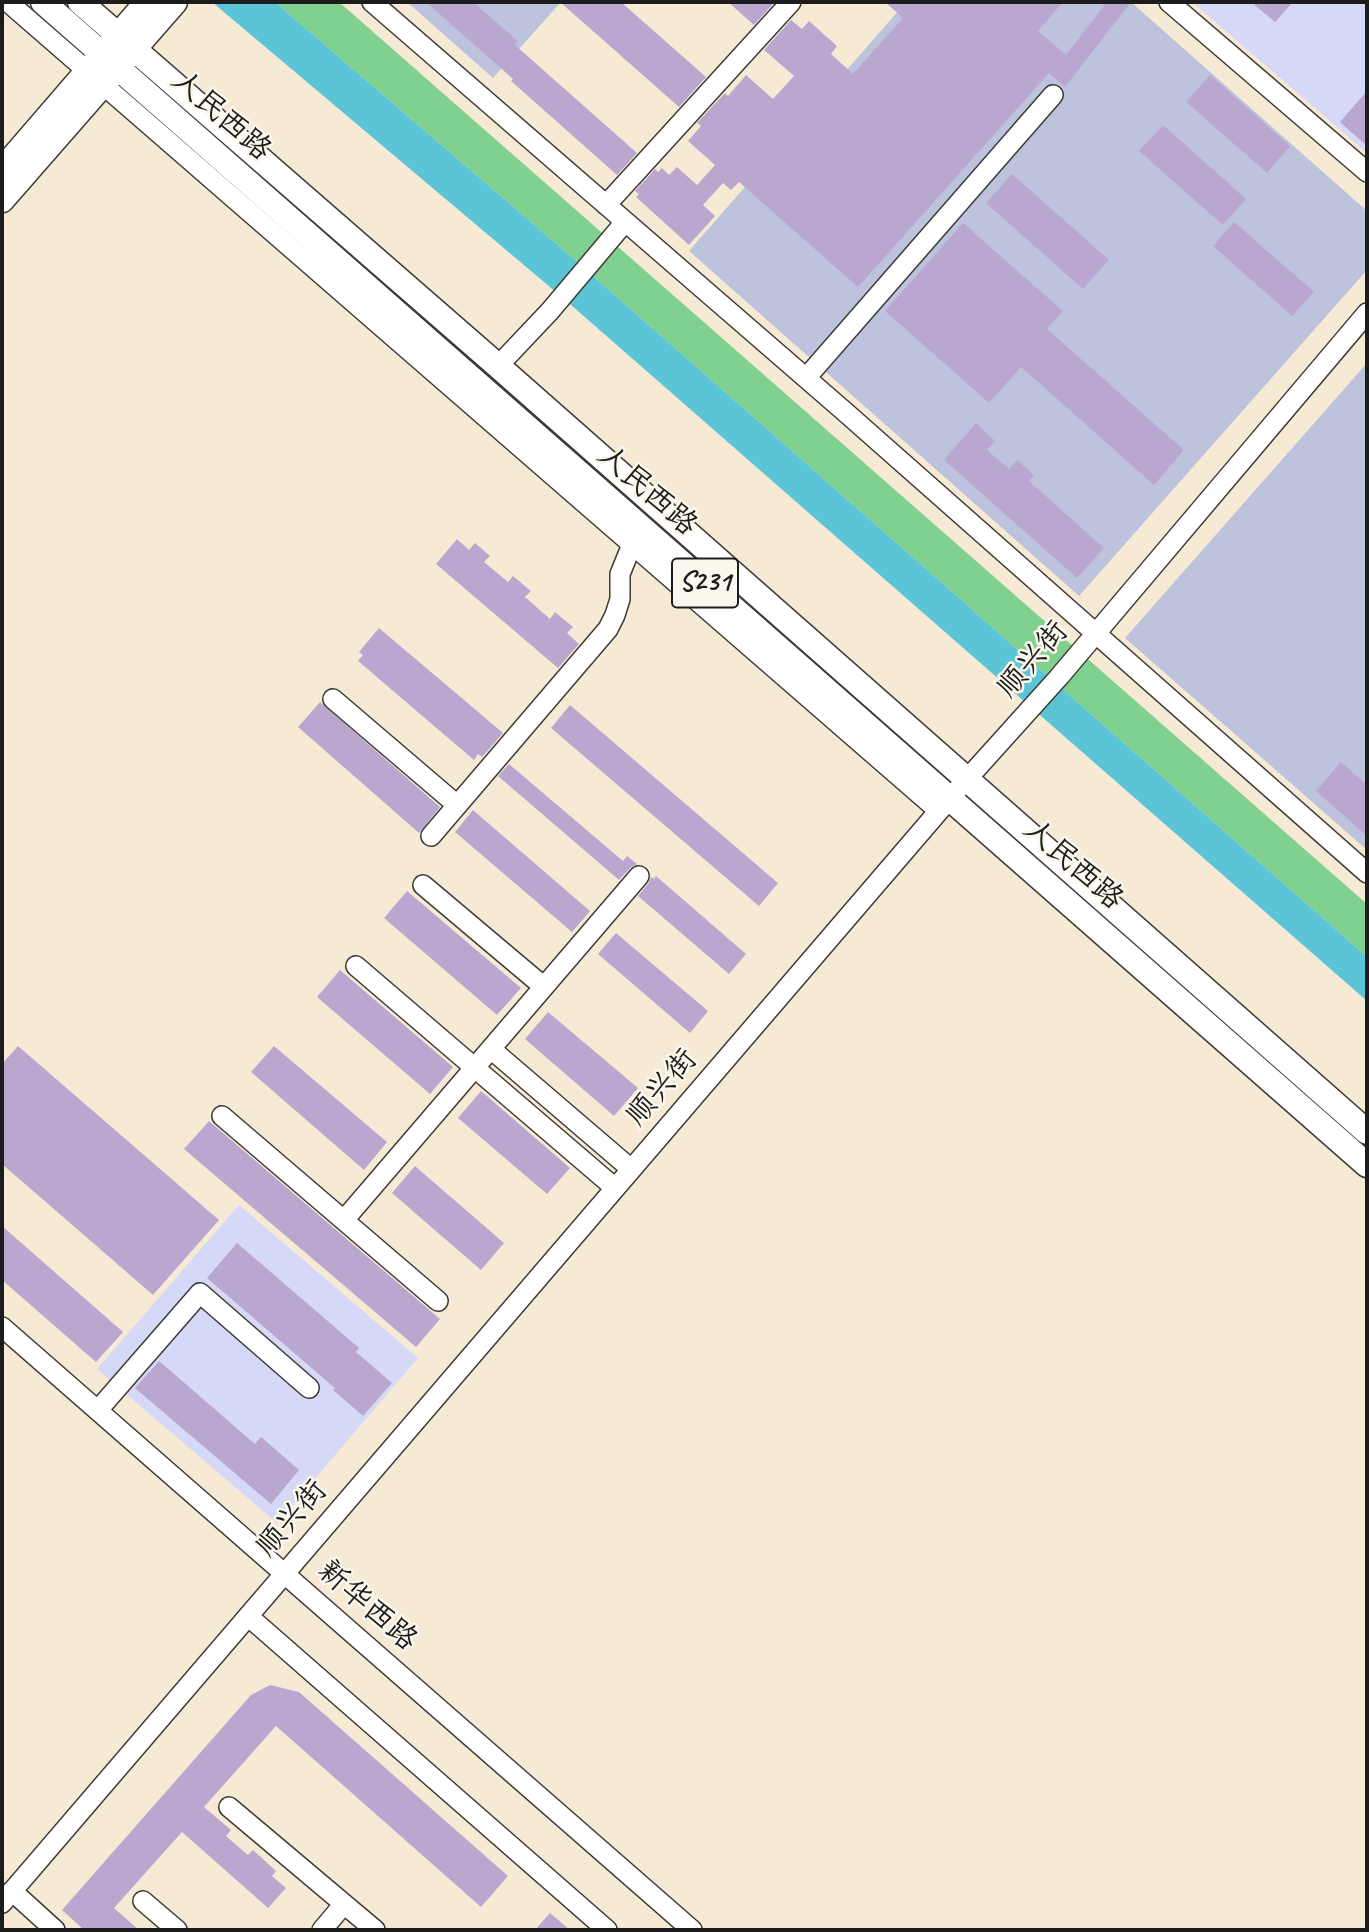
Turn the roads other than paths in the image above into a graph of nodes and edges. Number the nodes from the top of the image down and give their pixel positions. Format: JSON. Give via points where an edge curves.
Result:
{"nodes":[{"id":1,"x":8,"y":2,"type":"edge"},
{"id":2,"x":43,"y":2,"type":"edge"},
{"id":3,"x":80,"y":2,"type":"edge"},
{"id":4,"x":147,"y":2,"type":"edge"},
{"id":5,"x":175,"y":2,"type":"edge"},
{"id":6,"x":372,"y":2,"type":"edge"},
{"id":7,"x":791,"y":2,"type":"edge"},
{"id":8,"x":1170,"y":2,"type":"edge"},
{"id":9,"x":110,"y":60,"type":"junction"},
{"id":10,"x":1053,"y":95,"type":"dead end"},
{"id":11,"x":2,"y":170,"type":"edge"},
{"id":12,"x":1367,"y":172,"type":"edge"},
{"id":13,"x":2,"y":200,"type":"edge"},
{"id":14,"x":606,"y":205,"type":"junction"},
{"id":15,"x":625,"y":222,"type":"junction"},
{"id":16,"x":1367,"y":313,"type":"edge"},
{"id":17,"x":498,"y":366,"type":"junction"},
{"id":18,"x":806,"y":378,"type":"junction"},
{"id":19,"x":640,"y":539,"type":"junction"},
{"id":20,"x":1097,"y":632,"type":"junction"},
{"id":21,"x":333,"y":699,"type":"dead end"},
{"id":22,"x":966,"y":779,"type":"junction"},
{"id":23,"x":457,"y":805,"type":"junction"},
{"id":24,"x":944,"y":805,"type":"junction"},
{"id":25,"x":431,"y":836,"type":"dead end"},
{"id":26,"x":1367,"y":873,"type":"edge"},
{"id":27,"x":639,"y":876,"type":"dead end"},
{"id":28,"x":424,"y":885,"type":"dead end"},
{"id":29,"x":356,"y":966,"type":"dead end"},
{"id":30,"x":544,"y":987,"type":"junction"},
{"id":31,"x":491,"y":1049,"type":"junction"},
{"id":32,"x":474,"y":1068,"type":"junction"},
{"id":33,"x":222,"y":1116,"type":"dead end"},
{"id":34,"x":1367,"y":1132,"type":"edge"},
{"id":35,"x":1367,"y":1165,"type":"edge"},
{"id":36,"x":632,"y":1169,"type":"junction"},
{"id":37,"x":615,"y":1188,"type":"junction"},
{"id":38,"x":344,"y":1220,"type":"junction"},
{"id":39,"x":438,"y":1301,"type":"dead end"},
{"id":40,"x":2,"y":1327,"type":"edge"},
{"id":41,"x":309,"y":1388,"type":"dead end"},
{"id":42,"x":98,"y":1410,"type":"junction"},
{"id":43,"x":285,"y":1573,"type":"junction"},
{"id":44,"x":248,"y":1616,"type":"junction"},
{"id":45,"x":229,"y":1807,"type":"dead end"},
{"id":46,"x":7,"y":1897,"type":"edge"},
{"id":47,"x":143,"y":1901,"type":"dead end"},
{"id":48,"x":344,"y":1904,"type":"junction"},
{"id":49,"x":55,"y":1930,"type":"edge"},
{"id":50,"x":177,"y":1930,"type":"edge"},
{"id":51,"x":322,"y":1930,"type":"edge"},
{"id":52,"x":375,"y":1930,"type":"edge"},
{"id":53,"x":607,"y":1930,"type":"edge"},
{"id":54,"x":692,"y":1930,"type":"edge"}],
"edges":[{"from":1,"to":9,"type":"street"},
{"from":2,"to":9,"type":"main road","name":"人民西路","number":"S231"},
{"from":3,"to":9,"type":"main road","name":"人民西路","number":"S231"},
{"from":4,"to":9,"type":"main road"},
{"from":5,"to":9,"type":"main road"},
{"from":6,"to":14,"type":"street"},
{"from":7,"to":14,"type":"street"},
{"from":8,"to":12,"type":"street"},
{"from":9,"to":11,"type":"main road"},
{"from":9,"to":13,"type":"main road"},
{"from":9,"to":17,"type":"main road","name":"人民西路","number":"S231"},
{"from":9,"to":19,"type":"main road","name":"人民西路","number":"S231"},
{"from":10,"to":18,"type":"street"},
{"from":14,"to":15,"type":"street"},
{"from":15,"to":17,"type":"street"},
{"from":15,"to":18,"type":"street"},
{"from":16,"to":20,"type":"street","name":"顺兴街"},
{"from":17,"to":22,"type":"main road","name":"人民西路","number":"S231"},
{"from":18,"to":20,"type":"street"},
{"from":19,"to":23,"type":"street","via":[[620,574],[620,599],[608,629]]},
{"from":19,"to":24,"type":"main road","name":"人民西路","number":"S231"},
{"from":20,"to":22,"type":"street","name":"顺兴街"},
{"from":20,"to":26,"type":"street"},
{"from":21,"to":23,"type":"street"},
{"from":22,"to":24,"type":"street","name":"顺兴街"},
{"from":22,"to":34,"type":"main road","name":"人民西路","number":"S231"},
{"from":23,"to":25,"type":"street"},
{"from":24,"to":35,"type":"main road","name":"人民西路","number":"S231"},
{"from":24,"to":36,"type":"street","name":"顺兴街"},
{"from":27,"to":30,"type":"street"},
{"from":28,"to":30,"type":"street"},
{"from":29,"to":32,"type":"street"},
{"from":30,"to":31,"type":"street"},
{"from":31,"to":32,"type":"street"},
{"from":31,"to":36,"type":"street"},
{"from":32,"to":37,"type":"street"},
{"from":32,"to":38,"type":"street"},
{"from":33,"to":38,"type":"street"},
{"from":36,"to":37,"type":"street","name":"顺兴街"},
{"from":37,"to":43,"type":"street","name":"顺兴街"},
{"from":38,"to":39,"type":"street"},
{"from":40,"to":42,"type":"street","name":"新华西路"},
{"from":41,"to":42,"type":"street","via":[[200,1293]]},
{"from":42,"to":43,"type":"street","name":"新华西路"},
{"from":43,"to":44,"type":"street","name":"顺兴街"},
{"from":43,"to":54,"type":"street","name":"新华西路"},
{"from":44,"to":46,"type":"street","name":"顺兴街"},
{"from":44,"to":53,"type":"street"},
{"from":45,"to":48,"type":"street"},
{"from":46,"to":49,"type":"street"},
{"from":47,"to":50,"type":"street"},
{"from":48,"to":51,"type":"street"},
{"from":48,"to":52,"type":"street"}]}
